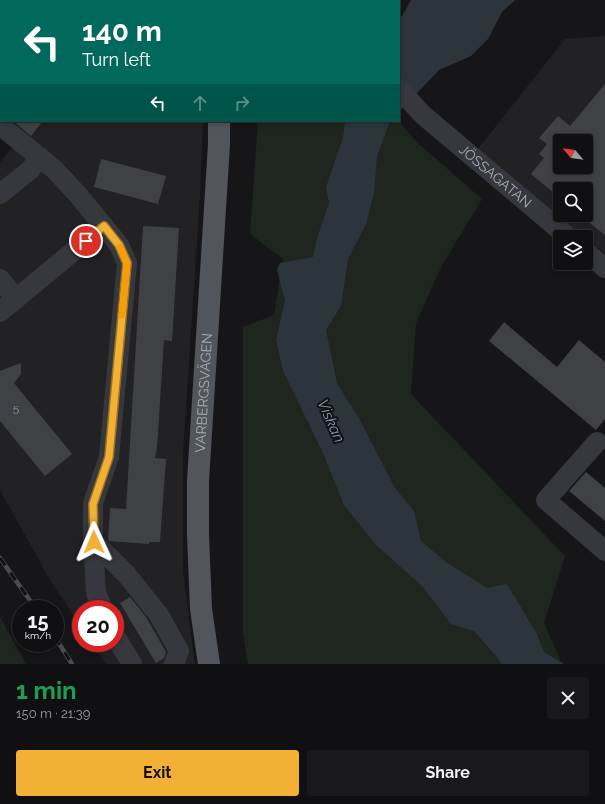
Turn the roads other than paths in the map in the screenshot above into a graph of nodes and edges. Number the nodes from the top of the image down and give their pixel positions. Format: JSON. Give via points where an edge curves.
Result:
{"nodes":[{"id":1,"x":400,"y":90,"type":"edge"},
{"id":2,"x":219,"y":122,"type":"edge"},
{"id":3,"x":0,"y":125,"type":"edge"},
{"id":4,"x":40,"y":157,"type":"junction"},
{"id":5,"x":0,"y":194,"type":"edge"},
{"id":6,"x":104,"y":226,"type":"junction"},
{"id":7,"x":560,"y":230,"type":"edge"},
{"id":8,"x":593,"y":258,"type":"edge"},
{"id":9,"x":605,"y":268,"type":"edge"},
{"id":10,"x":0,"y":279,"type":"edge"},
{"id":11,"x":16,"y":299,"type":"junction"},
{"id":12,"x":0,"y":312,"type":"edge"},
{"id":13,"x":602,"y":442,"type":"edge"},
{"id":14,"x":94,"y":542,"type":"junction"},
{"id":15,"x":605,"y":551,"type":"edge"},
{"id":16,"x":99,"y":600,"type":"edge"},
{"id":17,"x":124,"y":651,"type":"edge"},
{"id":18,"x":132,"y":664,"type":"edge"},
{"id":19,"x":174,"y":664,"type":"edge"},
{"id":20,"x":209,"y":664,"type":"edge"}],
"edges":[{"from":1,"to":7,"type":"street","name":"JÖSSAGATAN","via":[[423,115]]},
{"from":2,"to":20,"type":"main road","name":"VARBERGSVÄGEN","via":[[198,481],[200,609]]},
{"from":3,"to":4,"type":"street"},
{"from":4,"to":5,"type":"street","via":[[30,170]]},
{"from":4,"to":6,"type":"street","via":[[57,172]]},
{"from":6,"to":11,"type":"street"},
{"from":6,"to":14,"type":"street","via":[[119,245],[127,263],[109,457],[93,504]]},
{"from":8,"to":9,"type":"street"},
{"from":10,"to":11,"type":"street"},
{"from":11,"to":12,"type":"street"},
{"from":13,"to":15,"type":"street","via":[[546,500]]},
{"from":14,"to":16,"type":"street","via":[[96,593]]},
{"from":14,"to":19,"type":"street","via":[[127,575],[159,615],[179,651]]},
{"from":17,"to":18,"type":"street"}]}
